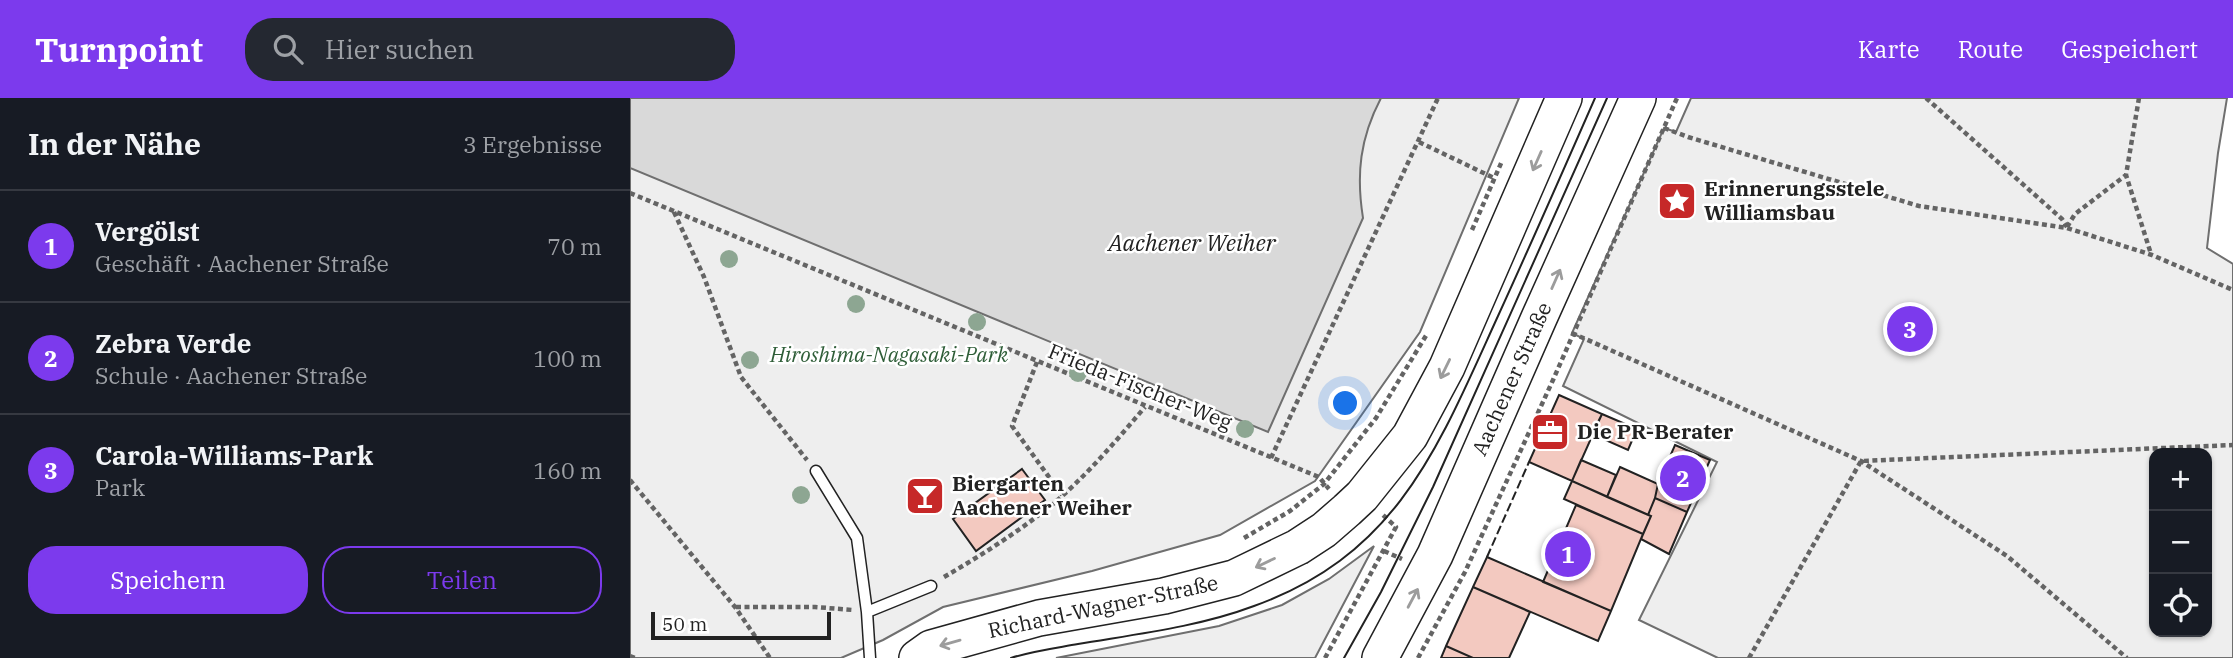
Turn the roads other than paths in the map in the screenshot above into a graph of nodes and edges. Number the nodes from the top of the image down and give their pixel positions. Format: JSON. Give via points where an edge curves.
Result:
{"nodes":[{"id":1,"x":1564,"y":98,"type":"edge"},
{"id":2,"x":1638,"y":98,"type":"edge"},
{"id":3,"x":816,"y":471,"type":"road end"},
{"id":4,"x":931,"y":586,"type":"road end"},
{"id":5,"x":867,"y":611,"type":"junction"},
{"id":6,"x":870,"y":658,"type":"edge"},
{"id":7,"x":917,"y":658,"type":"edge"},
{"id":8,"x":1380,"y":658,"type":"edge"}],
"edges":[{"from":1,"to":7,"type":"main road","name":"Richard-Wagner-Straße","one_way":true,"via":[[1447,367],[1409,436],[1362,496],[1324,530],[1234,578],[1164,596],[1039,618],[931,648]]},
{"from":8,"to":2,"type":"main road","name":"Aachener Straße","one_way":true,"via":[[1435,555]]},
{"from":3,"to":5,"type":"lane","via":[[857,538]]},
{"from":4,"to":5,"type":"lane"},
{"from":5,"to":6,"type":"lane"}]}
